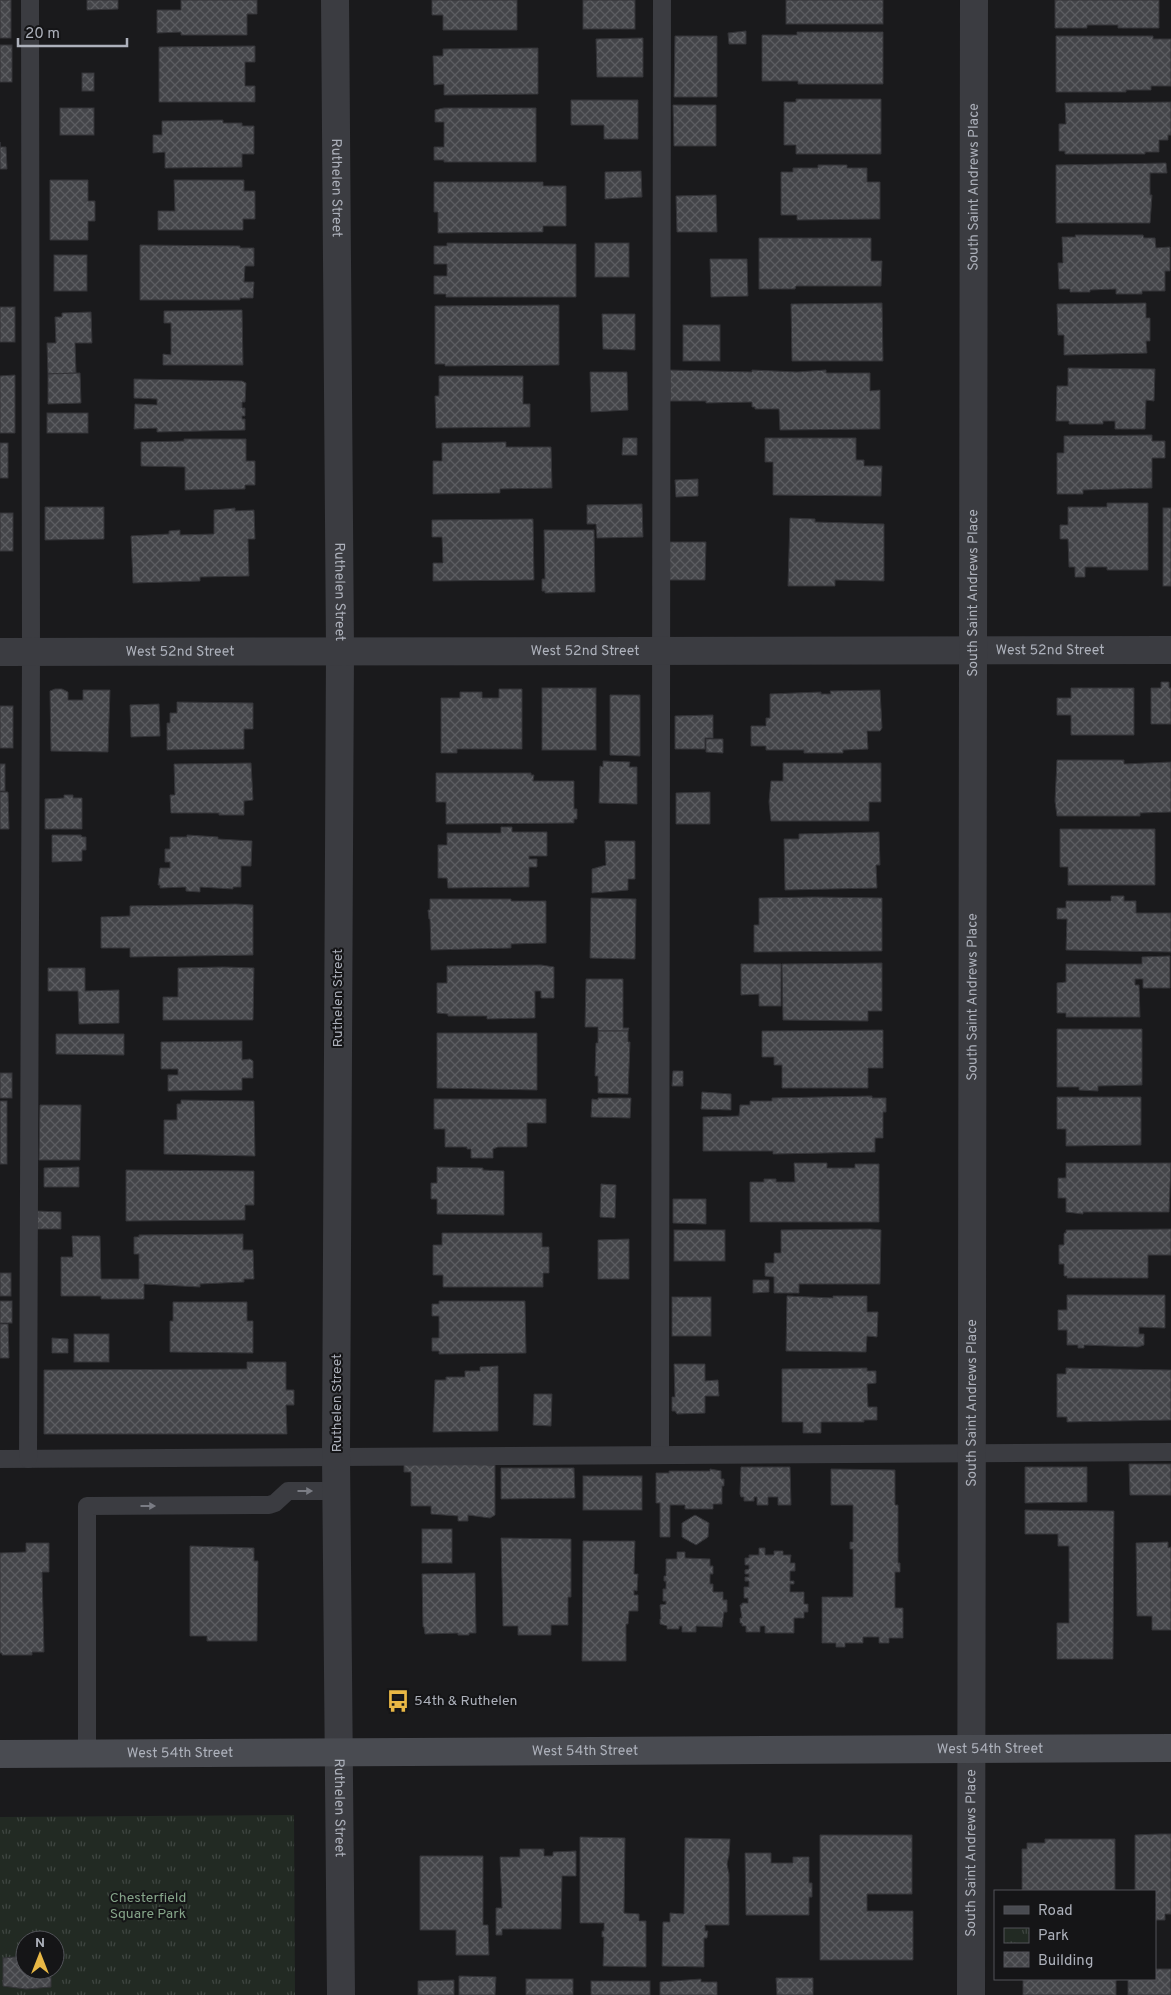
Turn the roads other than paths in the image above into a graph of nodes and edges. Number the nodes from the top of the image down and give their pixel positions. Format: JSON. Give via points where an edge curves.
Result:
{"nodes":[{"id":1,"x":30,"y":0,"type":"edge"},
{"id":2,"x":335,"y":0,"type":"edge"},
{"id":3,"x":662,"y":0,"type":"edge"},
{"id":4,"x":974,"y":0,"type":"edge"},
{"id":5,"x":973,"y":650,"type":"junction"},
{"id":6,"x":1171,"y":650,"type":"edge"},
{"id":7,"x":340,"y":651,"type":"junction"},
{"id":8,"x":662,"y":651,"type":"junction"},
{"id":9,"x":0,"y":652,"type":"edge"},
{"id":10,"x":31,"y":652,"type":"junction"},
{"id":11,"x":1171,"y":1452,"type":"edge"},
{"id":12,"x":973,"y":1454,"type":"junction"},
{"id":13,"x":660,"y":1455,"type":"junction"},
{"id":14,"x":336,"y":1456,"type":"junction"},
{"id":15,"x":28,"y":1458,"type":"junction"},
{"id":16,"x":0,"y":1459,"type":"edge"},
{"id":17,"x":337,"y":1491,"type":"junction"},
{"id":18,"x":972,"y":1748,"type":"junction"},
{"id":19,"x":1171,"y":1748,"type":"edge"},
{"id":20,"x":340,"y":1751,"type":"junction"},
{"id":21,"x":87,"y":1753,"type":"junction"},
{"id":22,"x":0,"y":1754,"type":"edge"},
{"id":23,"x":341,"y":1995,"type":"edge"},
{"id":24,"x":971,"y":1995,"type":"edge"}],
"edges":[{"from":1,"to":10,"type":"lane"},
{"from":2,"to":7,"type":"street","name":"Ruthelen Street"},
{"from":3,"to":8,"type":"lane"},
{"from":4,"to":5,"type":"street","name":"South Saint Andrews Place"},
{"from":5,"to":6,"type":"street","name":"West 52nd Street"},
{"from":5,"to":8,"type":"street","name":"West 52nd Street"},
{"from":5,"to":12,"type":"street","name":"South Saint Andrews Place"},
{"from":7,"to":8,"type":"street","name":"West 52nd Street"},
{"from":7,"to":10,"type":"street","name":"West 52nd Street"},
{"from":7,"to":14,"type":"street","name":"Ruthelen Street"},
{"from":8,"to":13,"type":"lane"},
{"from":9,"to":10,"type":"street","name":"West 52nd Street"},
{"from":10,"to":15,"type":"lane"},
{"from":11,"to":12,"type":"lane"},
{"from":12,"to":13,"type":"lane"},
{"from":12,"to":18,"type":"street","name":"South Saint Andrews Place"},
{"from":13,"to":14,"type":"lane"},
{"from":14,"to":15,"type":"lane"},
{"from":14,"to":17,"type":"street","name":"Ruthelen Street"},
{"from":15,"to":16,"type":"lane"},
{"from":17,"to":20,"type":"street","name":"Ruthelen Street"},
{"from":21,"to":17,"type":"lane","one_way":true,"via":[[87,1506],[269,1505],[288,1491]]},
{"from":18,"to":19,"type":"street","name":"West 54th Street"},
{"from":18,"to":20,"type":"street","name":"West 54th Street"},
{"from":18,"to":24,"type":"street","name":"South Saint Andrews Place"},
{"from":20,"to":21,"type":"street","name":"West 54th Street"},
{"from":20,"to":23,"type":"street","name":"Ruthelen Street"},
{"from":21,"to":22,"type":"street","name":"West 54th Street"}]}
